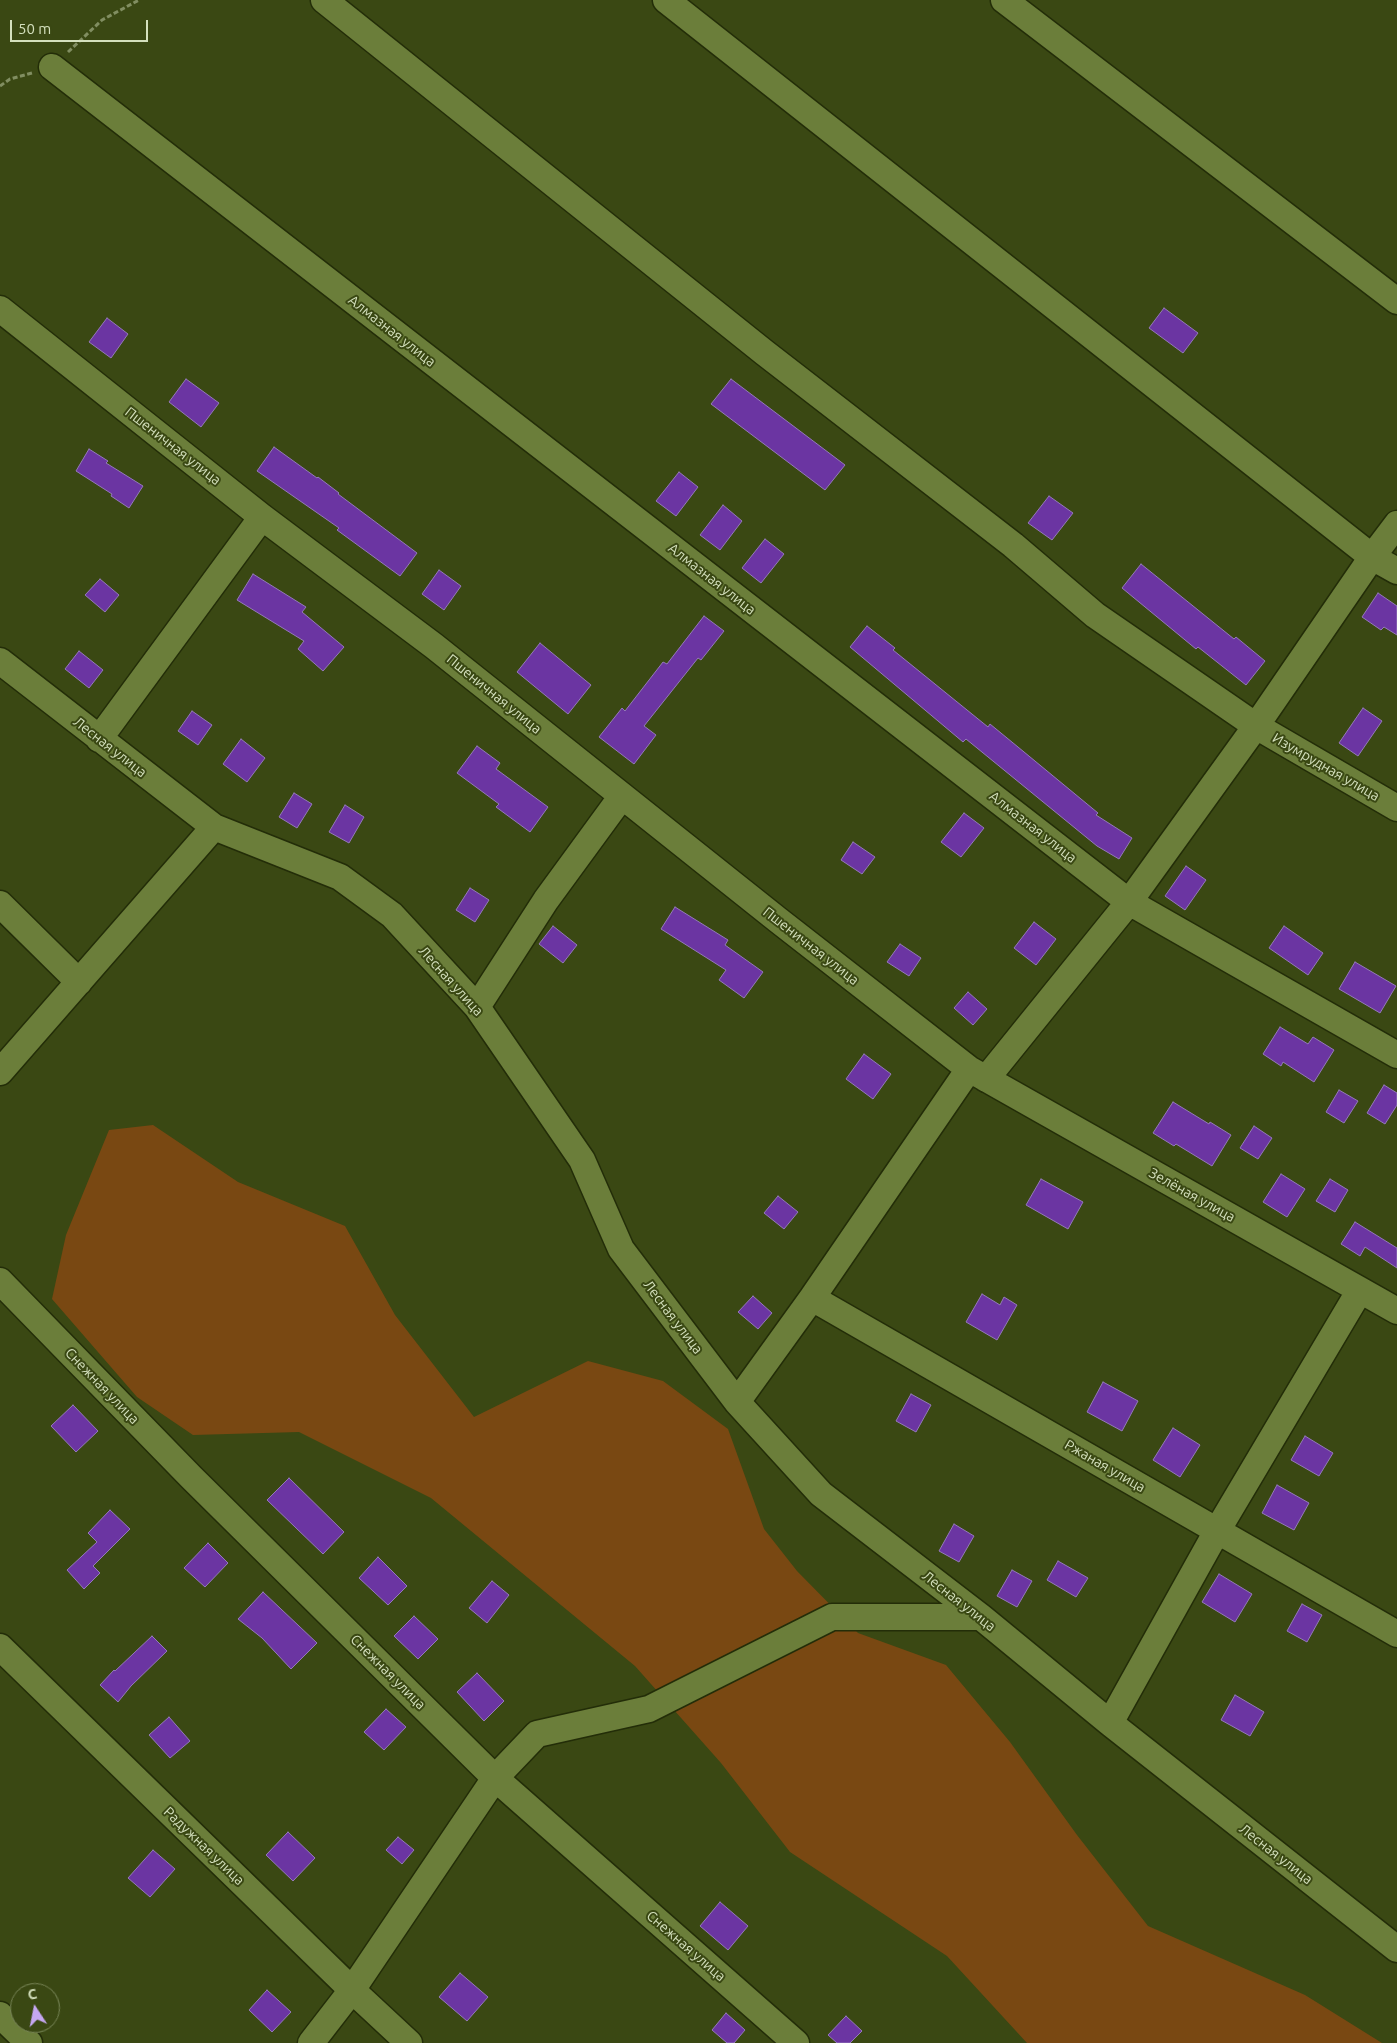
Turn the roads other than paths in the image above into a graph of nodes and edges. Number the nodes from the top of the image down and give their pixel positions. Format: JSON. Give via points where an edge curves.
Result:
{"nodes":[{"id":1,"x":324,"y":0,"type":"edge"},
{"id":2,"x":666,"y":0,"type":"edge"},
{"id":3,"x":1004,"y":0,"type":"edge"},
{"id":4,"x":52,"y":67,"type":"road end"},
{"id":5,"x":1397,"y":301,"type":"edge"},
{"id":6,"x":0,"y":310,"type":"edge"},
{"id":7,"x":262,"y":517,"type":"junction"},
{"id":8,"x":1397,"y":524,"type":"edge"},
{"id":9,"x":1372,"y":557,"type":"junction"},
{"id":10,"x":1397,"y":571,"type":"edge"},
{"id":11,"x":0,"y":661,"type":"edge"},
{"id":12,"x":1256,"y":726,"type":"junction"},
{"id":13,"x":100,"y":739,"type":"junction"},
{"id":14,"x":622,"y":796,"type":"junction"},
{"id":15,"x":1397,"y":808,"type":"edge"},
{"id":16,"x":214,"y":826,"type":"junction"},
{"id":17,"x":1129,"y":902,"type":"junction"},
{"id":18,"x":0,"y":904,"type":"edge"},
{"id":19,"x":79,"y":982,"type":"junction"},
{"id":20,"x":477,"y":1008,"type":"junction"},
{"id":21,"x":1397,"y":1055,"type":"edge"},
{"id":22,"x":0,"y":1072,"type":"edge"},
{"id":23,"x":978,"y":1074,"type":"junction"},
{"id":24,"x":0,"y":1281,"type":"edge"},
{"id":25,"x":1360,"y":1290,"type":"junction"},
{"id":26,"x":812,"y":1298,"type":"junction"},
{"id":27,"x":1397,"y":1311,"type":"edge"},
{"id":28,"x":737,"y":1402,"type":"junction"},
{"id":29,"x":1217,"y":1531,"type":"junction"},
{"id":30,"x":981,"y":1617,"type":"junction"},
{"id":31,"x":1397,"y":1634,"type":"edge"},
{"id":32,"x":0,"y":1647,"type":"edge"},
{"id":33,"x":1110,"y":1723,"type":"junction"},
{"id":34,"x":495,"y":1778,"type":"junction"},
{"id":35,"x":1397,"y":1950,"type":"edge"},
{"id":36,"x":352,"y":1990,"type":"junction"},
{"id":37,"x":0,"y":2015,"type":"edge"},
{"id":38,"x":29,"y":2043,"type":"edge"},
{"id":39,"x":311,"y":2043,"type":"edge"},
{"id":40,"x":409,"y":2043,"type":"edge"},
{"id":41,"x":796,"y":2043,"type":"edge"}],
"edges":[{"from":1,"to":12,"type":"street","name":"Изумрудная улица","via":[[766,353],[1013,545],[1094,615]]},
{"from":2,"to":9,"type":"street"},
{"from":3,"to":5,"type":"street"},
{"from":4,"to":17,"type":"street","name":"Алмазная улица"},
{"from":6,"to":7,"type":"street","name":"Пшеничная улица"},
{"from":7,"to":13,"type":"street"},
{"from":7,"to":14,"type":"street","name":"Пшеничная улица","via":[[434,646]]},
{"from":8,"to":9,"type":"street"},
{"from":9,"to":10,"type":"street"},
{"from":9,"to":12,"type":"street"},
{"from":11,"to":13,"type":"street","name":"Лесная улица"},
{"from":12,"to":15,"type":"street","name":"Изумрудная улица"},
{"from":12,"to":17,"type":"street"},
{"from":13,"to":16,"type":"street","name":"Лесная улица"},
{"from":14,"to":20,"type":"street","via":[[546,900]]},
{"from":14,"to":23,"type":"street","name":"Пшеничная улица"},
{"from":16,"to":19,"type":"street"},
{"from":16,"to":20,"type":"street","name":"Лесная улица","via":[[340,877],[392,915]]},
{"from":17,"to":21,"type":"street","name":"Алмазная улица"},
{"from":17,"to":23,"type":"street"},
{"from":18,"to":19,"type":"street"},
{"from":19,"to":22,"type":"street"},
{"from":20,"to":28,"type":"street","name":"Лесная улица","via":[[582,1160],[621,1249]]},
{"from":23,"to":25,"type":"street","name":"Зелёная улица"},
{"from":23,"to":26,"type":"street"},
{"from":24,"to":34,"type":"street","name":"Снежная улица","via":[[191,1478]]},
{"from":25,"to":27,"type":"street","name":"Зелёная улица"},
{"from":25,"to":29,"type":"street"},
{"from":26,"to":28,"type":"street"},
{"from":26,"to":29,"type":"street","name":"Ржаная улица"},
{"from":28,"to":30,"type":"street","name":"Лесная улица","via":[[821,1494]]},
{"from":29,"to":31,"type":"street","name":"Ржаная улица"},
{"from":29,"to":33,"type":"street"},
{"from":30,"to":33,"type":"street","name":"Лесная улица"},
{"from":30,"to":34,"type":"street","via":[[832,1617],[649,1709],[537,1734]]},
{"from":32,"to":36,"type":"street","name":"Радужная улица"},
{"from":33,"to":35,"type":"street","name":"Лесная улица"},
{"from":34,"to":36,"type":"street"},
{"from":34,"to":41,"type":"street","name":"Снежная улица"},
{"from":36,"to":39,"type":"street"},
{"from":36,"to":40,"type":"street","name":"Радужная улица"},
{"from":37,"to":38,"type":"street"}]}
